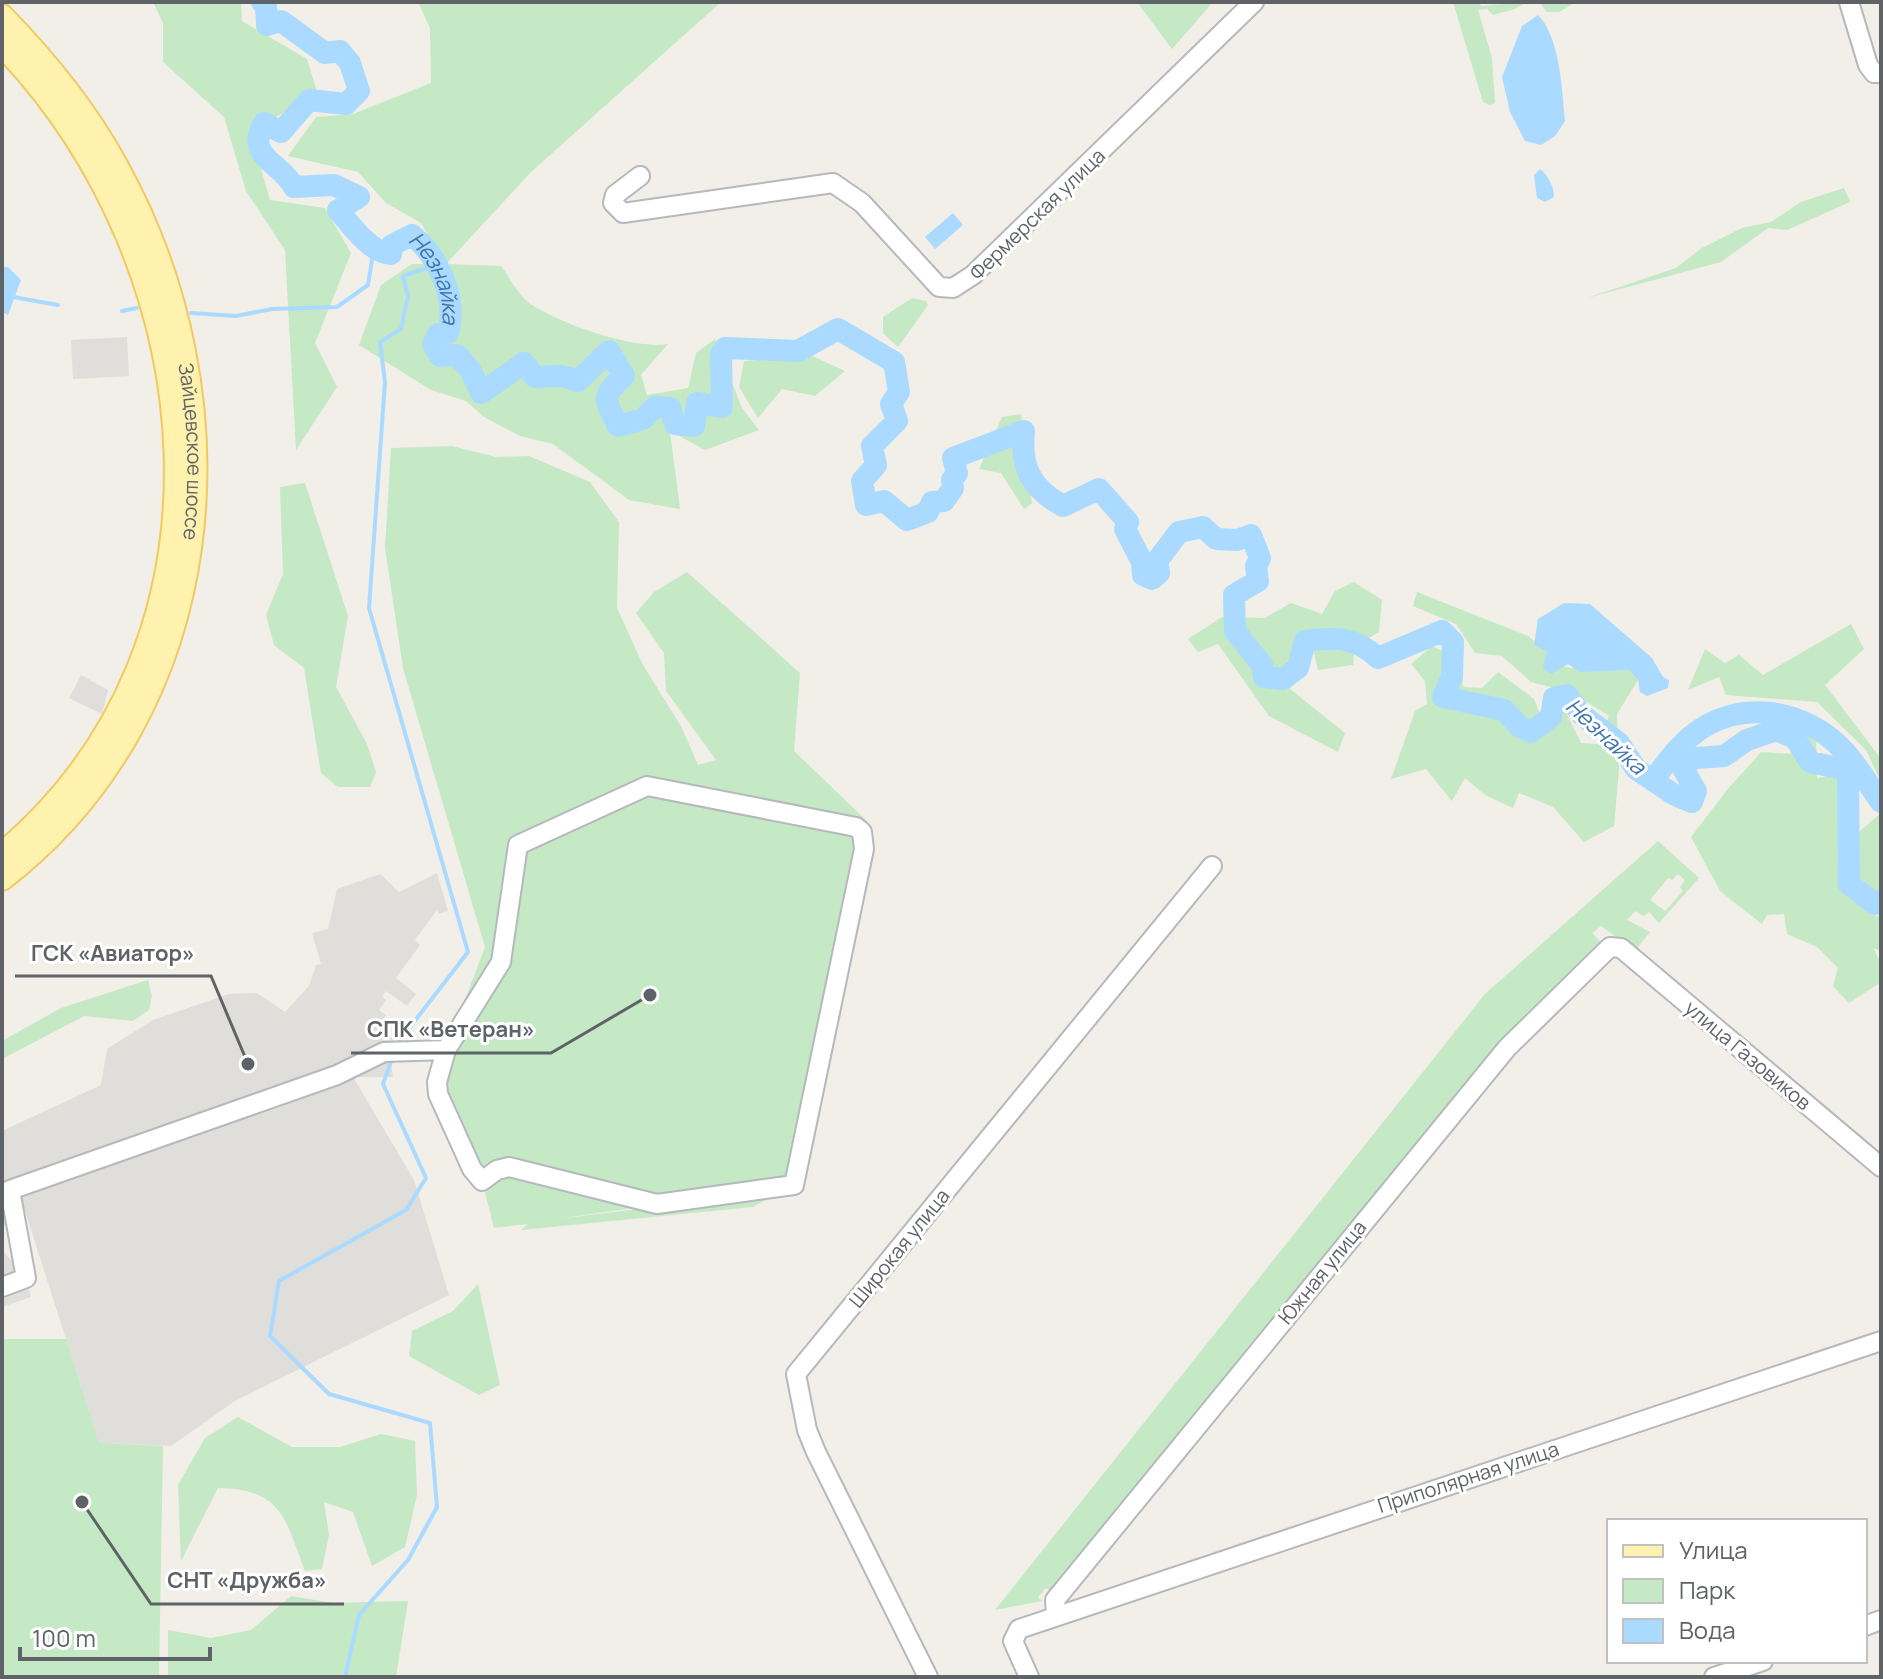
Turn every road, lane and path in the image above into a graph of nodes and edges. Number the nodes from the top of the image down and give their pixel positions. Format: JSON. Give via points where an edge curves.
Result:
{"nodes":[{"id":1,"x":1254,"y":2,"type":"edge"},
{"id":2,"x":1849,"y":2,"type":"edge"},
{"id":3,"x":2,"y":16,"type":"edge"},
{"id":4,"x":2,"y":45,"type":"edge"},
{"id":5,"x":1881,"y":73,"type":"edge"},
{"id":6,"x":640,"y":176,"type":"dead end"},
{"id":7,"x":2,"y":854,"type":"edge"},
{"id":8,"x":1212,"y":866,"type":"dead end"},
{"id":9,"x":2,"y":879,"type":"edge"},
{"id":10,"x":1614,"y":947,"type":"joint"},
{"id":11,"x":446,"y":1050,"type":"junction"},
{"id":12,"x":1881,"y":1167,"type":"edge"},
{"id":13,"x":2,"y":1287,"type":"edge"},
{"id":14,"x":1881,"y":1341,"type":"edge"},
{"id":15,"x":1056,"y":1615,"type":"junction"},
{"id":16,"x":1757,"y":1663,"type":"edge"},
{"id":17,"x":928,"y":1677,"type":"edge"},
{"id":18,"x":1029,"y":1677,"type":"edge"},
{"id":19,"x":1714,"y":1677,"type":"edge"}],
"edges":[{"from":1,"to":6,"type":"street","name":"Фермерская улица","via":[[1016,237],[953,288],[939,287],[862,203],[833,183],[623,213],[613,203],[615,195]]},
{"from":2,"to":5,"type":"street","via":[[1862,48],[1874,73]]},
{"from":3,"to":9,"type":"main road","name":"Зайцевское шоссе","via":[[77,103],[116,164],[152,244],[183,346],[195,447],[190,554],[165,657],[134,726],[103,776],[73,815]]},
{"from":4,"to":7,"type":"main road","name":"Зайцевское шоссе","via":[[56,108],[105,186],[139,264],[166,365],[176,452],[170,552],[150,642],[120,713],[65,793]]},
{"from":8,"to":17,"type":"street","name":"Широкая улица","via":[[796,1374],[816,1452]]},
{"from":10,"to":12,"type":"street","name":"улица Газовиков"},
{"from":10,"to":15,"type":"street","name":"Южная улица","via":[[1507,1048],[1055,1600]]},
{"from":11,"to":11,"type":"street","via":[[438,1094],[482,1181],[509,1167],[657,1204],[794,1185],[864,849],[862,832],[647,786],[518,845],[501,962]]},
{"from":11,"to":13,"type":"street","via":[[374,1055],[337,1075],[10,1190],[26,1278]]},
{"from":14,"to":15,"type":"street","name":"Приполярная улица"},
{"from":15,"to":18,"type":"street","name":"Приполярная улица","via":[[1014,1634]]},
{"from":16,"to":19,"type":"street"}]}
